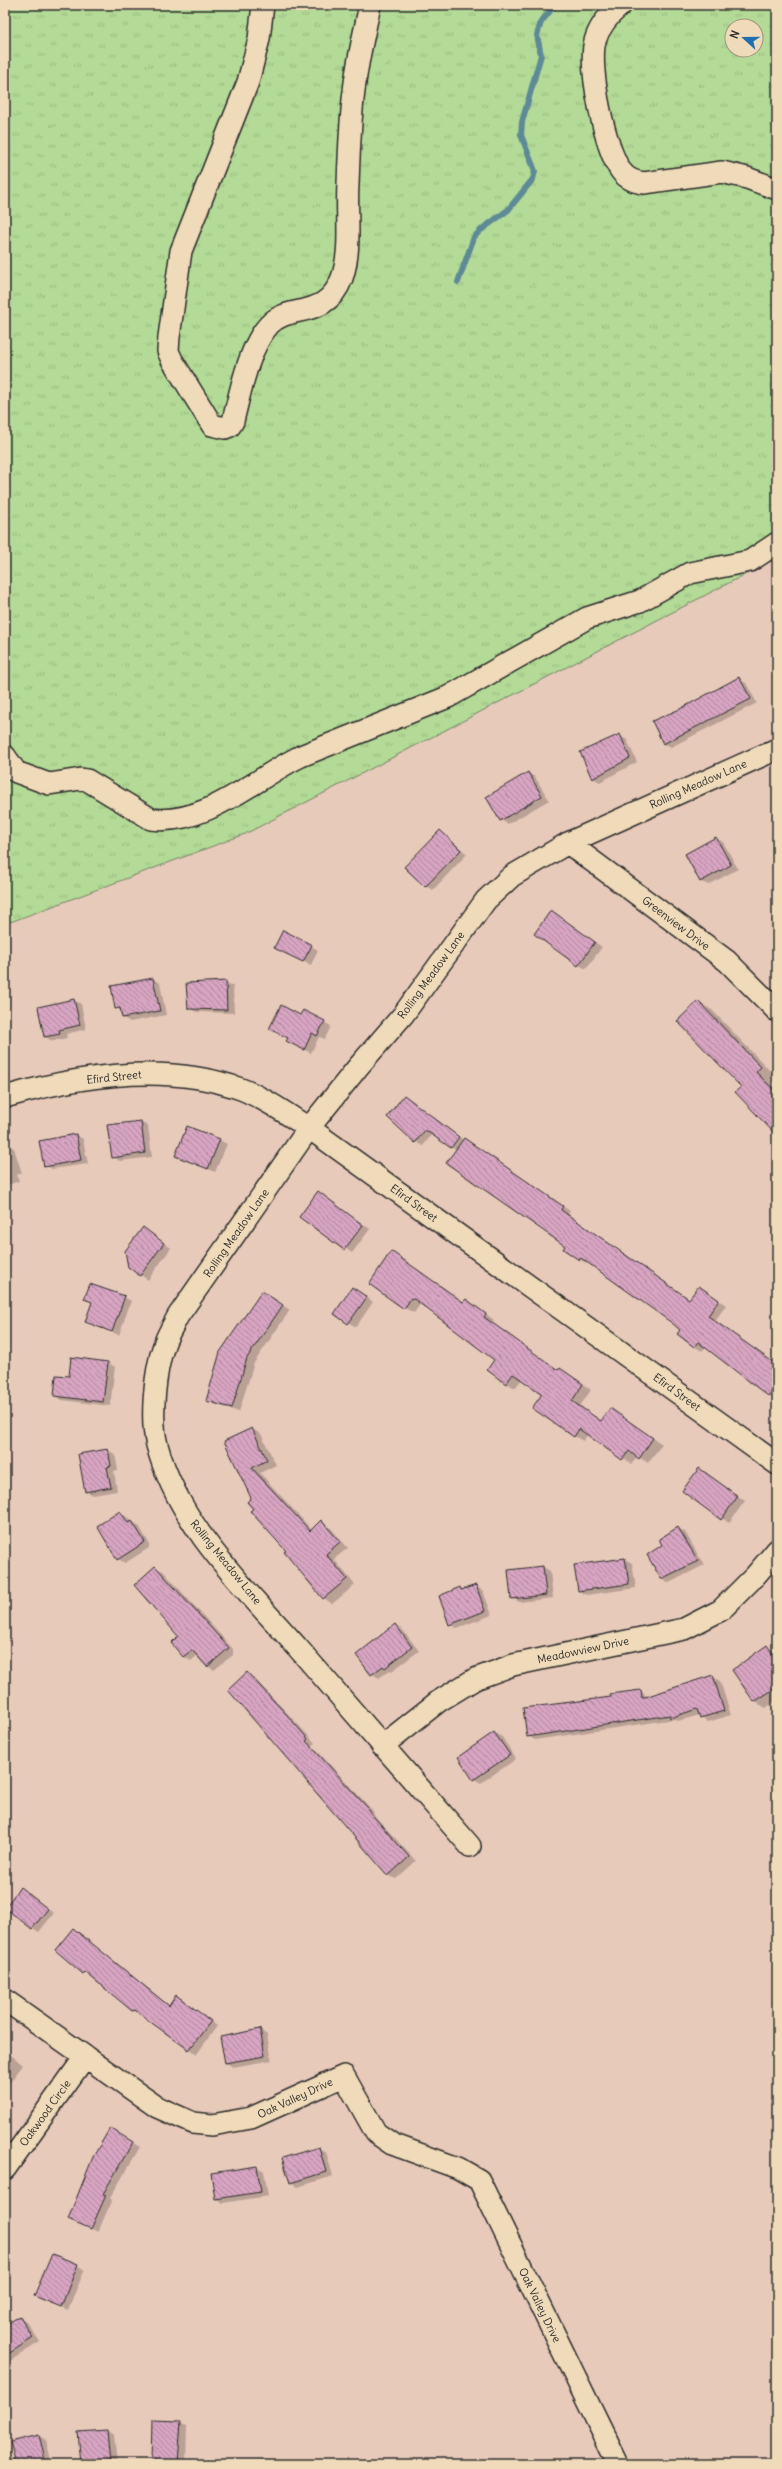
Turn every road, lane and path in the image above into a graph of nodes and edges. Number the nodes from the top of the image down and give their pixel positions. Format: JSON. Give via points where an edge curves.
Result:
{"nodes":[{"id":1,"x":263,"y":5,"type":"edge"},
{"id":2,"x":370,"y":5,"type":"edge"},
{"id":3,"x":622,"y":5,"type":"edge"},
{"id":4,"x":777,"y":189,"type":"edge"},
{"id":5,"x":777,"y":543,"type":"edge"},
{"id":6,"x":777,"y":749,"type":"edge"},
{"id":7,"x":5,"y":756,"type":"edge"},
{"id":8,"x":568,"y":843,"type":"junction"},
{"id":9,"x":777,"y":1011,"type":"edge"},
{"id":10,"x":5,"y":1097,"type":"edge"},
{"id":11,"x":309,"y":1128,"type":"junction"},
{"id":12,"x":777,"y":1464,"type":"edge"},
{"id":13,"x":777,"y":1550,"type":"edge"},
{"id":14,"x":382,"y":1746,"type":"junction"},
{"id":15,"x":470,"y":1846,"type":"dead end"},
{"id":16,"x":5,"y":2000,"type":"edge"},
{"id":17,"x":85,"y":2057,"type":"junction"},
{"id":18,"x":5,"y":2169,"type":"edge"},
{"id":19,"x":618,"y":2464,"type":"edge"}],
"edges":[{"from":1,"to":2,"type":"street","via":[[259,39],[248,82],[181,251],[169,337],[168,351],[172,360],[212,425],[219,428],[230,426],[233,421],[253,353],[268,325],[275,319],[313,308],[323,302],[337,289],[342,278],[346,254],[354,91]]},
{"from":3,"to":4,"type":"street","via":[[599,31],[593,55],[594,78],[602,118],[620,170],[634,182],[644,183],[722,172]]},
{"from":5,"to":7,"type":"street","via":[[750,561],[690,573],[640,600],[586,618],[448,697],[287,762],[236,795],[203,811],[161,820],[151,819],[87,780],[49,784],[16,772]]},
{"from":6,"to":8,"type":"street","name":"Rolling Meadow Lane"},
{"from":8,"to":9,"type":"street","name":"Greenview Drive","via":[[727,962]]},
{"from":8,"to":11,"type":"street","name":"Rolling Meadow Lane","via":[[512,876],[486,900],[403,1015]]},
{"from":10,"to":11,"type":"street","name":"Efird Street","via":[[87,1080],[146,1074],[179,1074],[242,1089]]},
{"from":11,"to":12,"type":"street","name":"Efird Street"},
{"from":11,"to":14,"type":"street","name":"Rolling Meadow Lane","via":[[178,1316],[164,1345],[157,1377],[154,1410],[156,1443],[180,1504],[199,1531]]},
{"from":13,"to":14,"type":"street","name":"Meadowview Drive","via":[[721,1610],[684,1629],[513,1665],[475,1678],[439,1701]]},
{"from":14,"to":15,"type":"street","name":"Rolling Meadow Lane"},
{"from":16,"to":17,"type":"street","name":"Oak Valley Drive"},
{"from":17,"to":18,"type":"street","name":"Oakwood Circle"},
{"from":17,"to":19,"type":"street","name":"Oak Valley Drive","via":[[170,2114],[193,2123],[212,2125],[251,2118],[344,2076],[376,2133],[392,2144],[458,2168],[479,2180]]}]}
